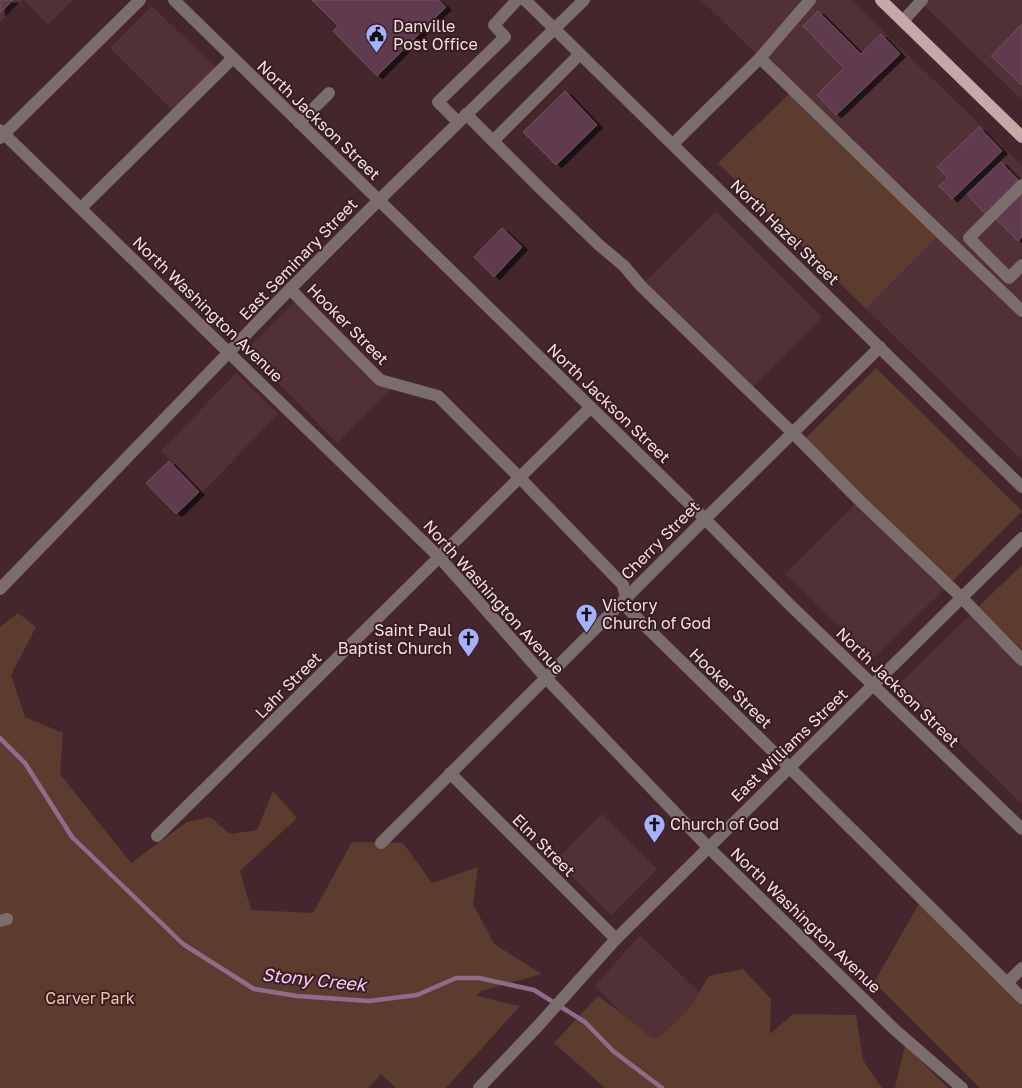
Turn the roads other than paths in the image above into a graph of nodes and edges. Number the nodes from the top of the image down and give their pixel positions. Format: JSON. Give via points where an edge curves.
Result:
{"nodes":[{"id":1,"x":140,"y":0,"type":"edge"},
{"id":2,"x":174,"y":0,"type":"edge"},
{"id":3,"x":517,"y":0,"type":"edge"},
{"id":4,"x":525,"y":0,"type":"edge"},
{"id":5,"x":584,"y":0,"type":"edge"},
{"id":6,"x":810,"y":0,"type":"edge"},
{"id":7,"x":881,"y":0,"type":"edge"},
{"id":8,"x":922,"y":0,"type":"edge"},
{"id":9,"x":903,"y":22,"type":"junction"},
{"id":10,"x":554,"y":29,"type":"junction"},
{"id":11,"x":580,"y":54,"type":"junction"},
{"id":12,"x":233,"y":58,"type":"junction"},
{"id":13,"x":760,"y":58,"type":"junction"},
{"id":14,"x":329,"y":92,"type":"dead end"},
{"id":15,"x":462,"y":118,"type":"junction"},
{"id":16,"x":299,"y":123,"type":"junction"},
{"id":17,"x":1,"y":134,"type":"edge"},
{"id":18,"x":1022,"y":136,"type":"edge"},
{"id":19,"x":493,"y":141,"type":"junction"},
{"id":20,"x":672,"y":144,"type":"junction"},
{"id":21,"x":1022,"y":184,"type":"edge"},
{"id":22,"x":378,"y":200,"type":"junction"},
{"id":23,"x":81,"y":208,"type":"junction"},
{"id":24,"x":1022,"y":265,"type":"edge"},
{"id":25,"x":290,"y":289,"type":"junction"},
{"id":26,"x":1022,"y":311,"type":"edge"},
{"id":27,"x":880,"y":348,"type":"junction"},
{"id":28,"x":229,"y":353,"type":"junction"},
{"id":29,"x":590,"y":408,"type":"junction"},
{"id":30,"x":792,"y":432,"type":"junction"},
{"id":31,"x":520,"y":478,"type":"junction"},
{"id":32,"x":1022,"y":487,"type":"edge"},
{"id":33,"x":705,"y":519,"type":"junction"},
{"id":34,"x":1022,"y":538,"type":"edge"},
{"id":35,"x":440,"y":558,"type":"junction"},
{"id":36,"x":0,"y":589,"type":"edge"},
{"id":37,"x":626,"y":598,"type":"junction"},
{"id":38,"x":962,"y":598,"type":"junction"},
{"id":39,"x":1022,"y":660,"type":"edge"},
{"id":40,"x":546,"y":678,"type":"junction"},
{"id":41,"x":873,"y":685,"type":"junction"},
{"id":42,"x":790,"y":768,"type":"junction"},
{"id":43,"x":450,"y":773,"type":"junction"},
{"id":44,"x":1022,"y":829,"type":"edge"},
{"id":45,"x":157,"y":836,"type":"dead end"},
{"id":46,"x":381,"y":843,"type":"dead end"},
{"id":47,"x":708,"y":847,"type":"junction"},
{"id":48,"x":616,"y":939,"type":"junction"},
{"id":49,"x":1022,"y":968,"type":"edge"},
{"id":50,"x":1007,"y":983,"type":"junction"},
{"id":51,"x":1022,"y":998,"type":"edge"},
{"id":52,"x":479,"y":1088,"type":"edge"},
{"id":53,"x":962,"y":1088,"type":"edge"}],
"edges":[{"from":1,"to":17,"type":"street"},
{"from":2,"to":12,"type":"street","name":"North Jackson Street"},
{"from":3,"to":15,"type":"street","via":[[494,25],[505,37],[438,102]]},
{"from":4,"to":10,"type":"street","name":"North Hazel Street"},
{"from":5,"to":10,"type":"street","name":"East Seminary Street"},
{"from":6,"to":13,"type":"street"},
{"from":7,"to":9,"type":"main road"},
{"from":8,"to":9,"type":"street"},
{"from":9,"to":18,"type":"main road"},
{"from":10,"to":11,"type":"street","name":"North Hazel Street"},
{"from":10,"to":15,"type":"street","name":"East Seminary Street"},
{"from":11,"to":19,"type":"street"},
{"from":11,"to":20,"type":"street","name":"North Hazel Street"},
{"from":12,"to":16,"type":"street","name":"North Jackson Street"},
{"from":12,"to":23,"type":"street"},
{"from":13,"to":20,"type":"street"},
{"from":13,"to":26,"type":"street"},
{"from":14,"to":16,"type":"street"},
{"from":15,"to":19,"type":"street"},
{"from":15,"to":22,"type":"street","name":"East Seminary Street"},
{"from":16,"to":22,"type":"street","name":"North Jackson Street"},
{"from":17,"to":23,"type":"street","name":"North Washington Avenue"},
{"from":19,"to":30,"type":"street"},
{"from":20,"to":27,"type":"street","name":"North Hazel Street"},
{"from":21,"to":24,"type":"street","via":[[969,238],[1009,278]]},
{"from":22,"to":25,"type":"street","name":"East Seminary Street"},
{"from":22,"to":29,"type":"street","name":"North Jackson Street"},
{"from":23,"to":28,"type":"street","name":"North Washington Avenue"},
{"from":25,"to":28,"type":"street","name":"East Seminary Street"},
{"from":25,"to":31,"type":"street","name":"Hooker Street","via":[[380,380],[438,396]]},
{"from":27,"to":30,"type":"street","name":"Cherry Street"},
{"from":27,"to":32,"type":"street","name":"North Hazel Street"},
{"from":28,"to":35,"type":"street","name":"North Washington Avenue"},
{"from":28,"to":36,"type":"street","name":"East Seminary Street"},
{"from":29,"to":31,"type":"street","name":"Lahr Street"},
{"from":29,"to":33,"type":"street","name":"North Jackson Street"},
{"from":30,"to":33,"type":"street","name":"Cherry Street"},
{"from":30,"to":38,"type":"street"},
{"from":31,"to":35,"type":"street","name":"Lahr Street"},
{"from":31,"to":37,"type":"street","name":"Hooker Street","via":[[623,585]]},
{"from":33,"to":37,"type":"street","name":"Cherry Street"},
{"from":33,"to":41,"type":"street","name":"North Jackson Street"},
{"from":34,"to":38,"type":"street","name":"East Williams Street"},
{"from":35,"to":40,"type":"street","name":"North Washington Avenue"},
{"from":35,"to":45,"type":"street","name":"Lahr Street"},
{"from":37,"to":40,"type":"street","name":"Cherry Street"},
{"from":37,"to":42,"type":"street","name":"Hooker Street","via":[[629,610]]},
{"from":38,"to":39,"type":"street"},
{"from":38,"to":41,"type":"street","name":"East Williams Street"},
{"from":40,"to":43,"type":"street","name":"Cherry Street"},
{"from":40,"to":47,"type":"street","name":"North Washington Avenue"},
{"from":41,"to":42,"type":"street","name":"East Williams Street"},
{"from":41,"to":44,"type":"street","name":"North Jackson Street"},
{"from":42,"to":47,"type":"street","name":"East Williams Street"},
{"from":42,"to":50,"type":"street","name":"Hooker Street"},
{"from":43,"to":46,"type":"street","name":"Cherry Street"},
{"from":43,"to":48,"type":"street","name":"Elm Street"},
{"from":47,"to":48,"type":"street","name":"East Williams Street"},
{"from":47,"to":53,"type":"street","name":"North Washington Avenue","via":[[894,1029]]},
{"from":48,"to":52,"type":"street","name":"East Williams Street"},
{"from":49,"to":50,"type":"street"},
{"from":50,"to":51,"type":"street","name":"Hooker Street"}]}
